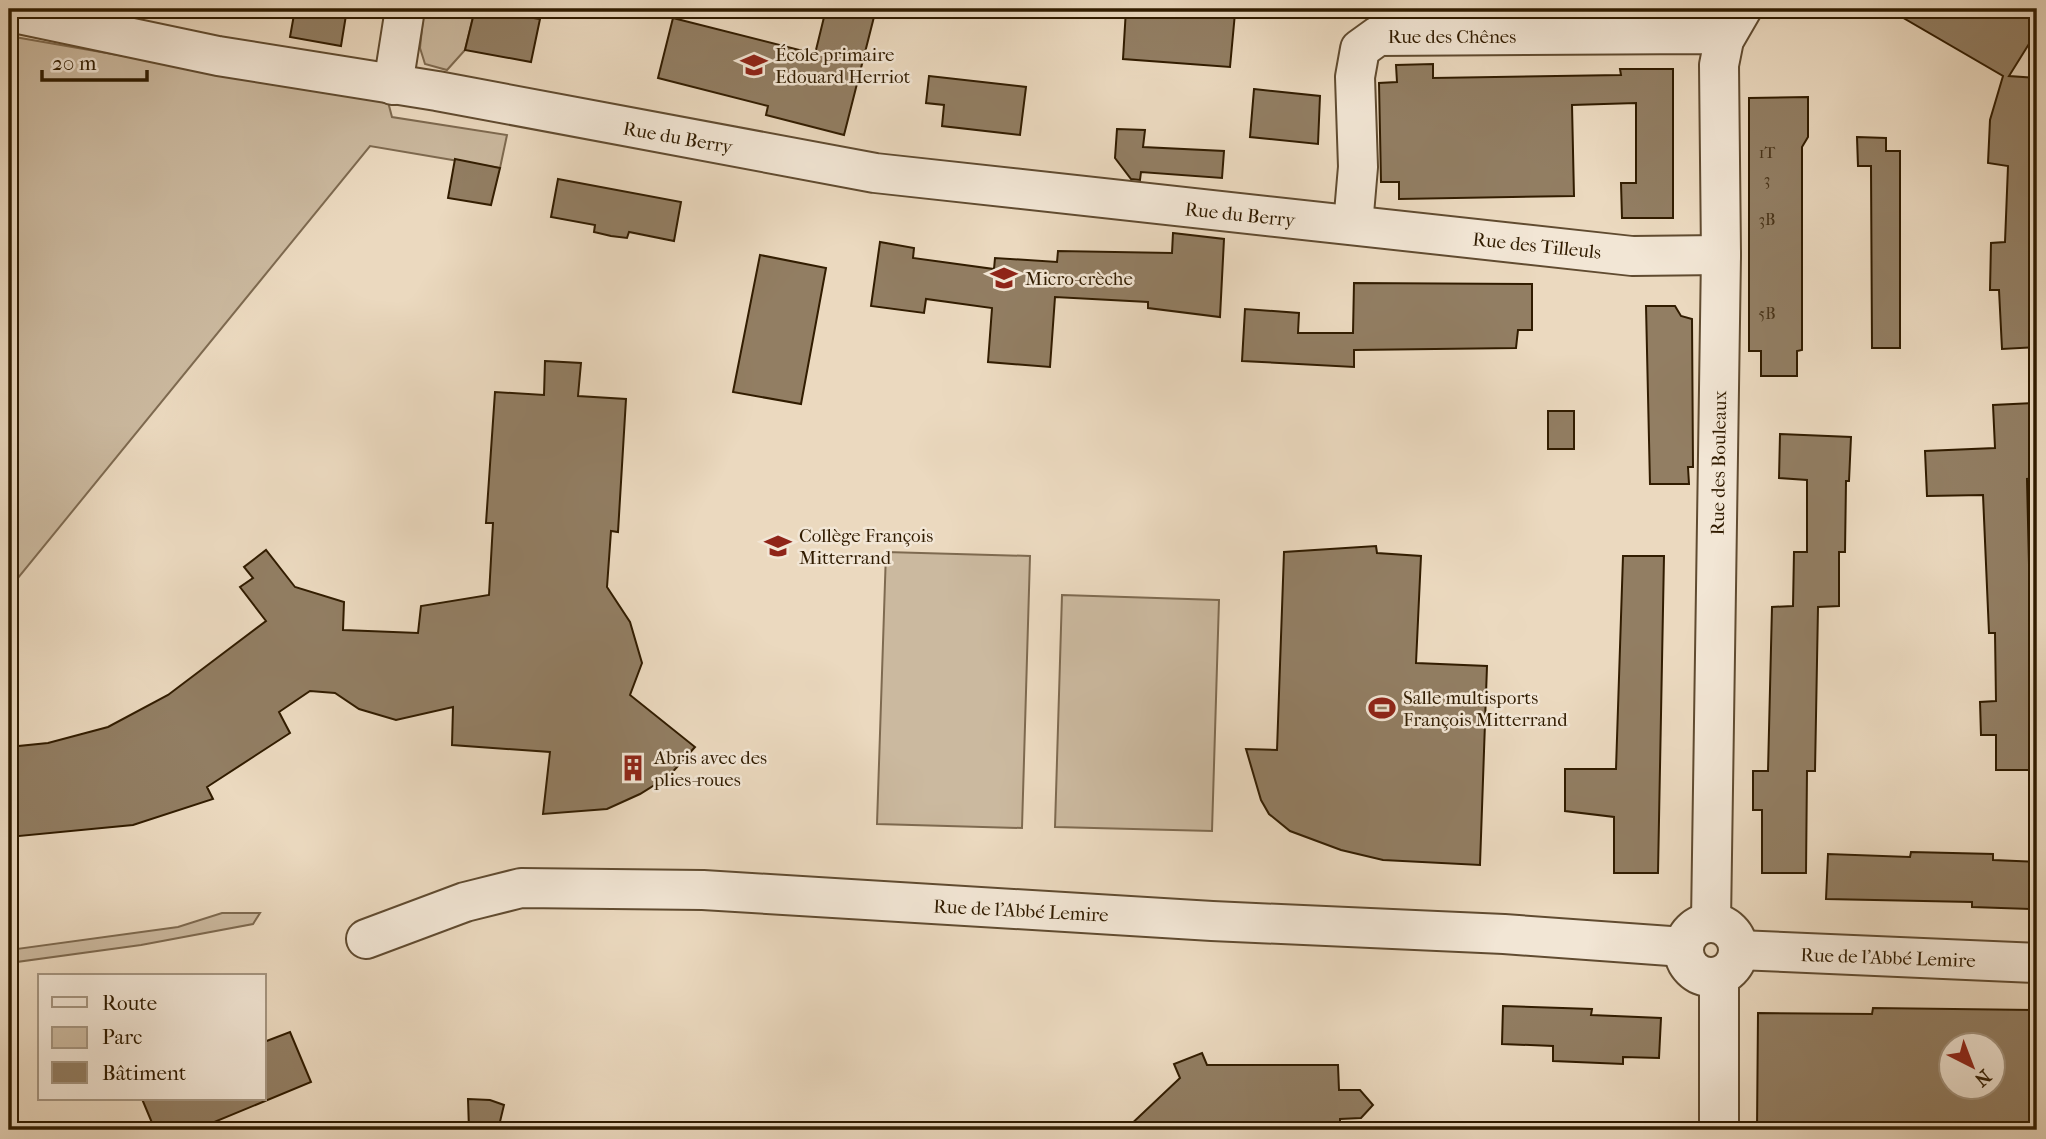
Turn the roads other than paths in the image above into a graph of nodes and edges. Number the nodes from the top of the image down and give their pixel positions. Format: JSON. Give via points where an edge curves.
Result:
{"nodes":[{"id":1,"x":405,"y":9,"type":"edge"},
{"id":2,"x":9,"y":12,"type":"edge"},
{"id":3,"x":1733,"y":24,"type":"edge"},
{"id":4,"x":393,"y":85,"type":"junction"},
{"id":5,"x":1353,"y":225,"type":"junction"},
{"id":6,"x":1721,"y":255,"type":"junction"},
{"id":7,"x":1697,"y":935,"type":"junction"},
{"id":8,"x":366,"y":939,"type":"dead end"},
{"id":9,"x":1729,"y":963,"type":"junction"},
{"id":10,"x":2037,"y":963,"type":"edge"},
{"id":11,"x":1719,"y":1130,"type":"edge"}],
"edges":[{"from":1,"to":4,"type":"street"},
{"from":2,"to":4,"type":"street","name":"Rue du Berry","via":[[218,56]]},
{"from":3,"to":5,"type":"street","name":"Rue des Chênes","via":[[1704,34],[1378,36],[1360,49],[1355,77],[1358,167]]},
{"from":3,"to":6,"type":"street","name":"Rue des Bouleaux","via":[[1719,65]]},
{"from":4,"to":5,"type":"street","name":"Rue du Berry","via":[[876,173]]},
{"from":5,"to":6,"type":"street","name":"Rue des Tilleuls","via":[[1632,256]]},
{"from":6,"to":7,"type":"street","name":"Rue des Bouleaux"},
{"from":7,"to":8,"type":"street","name":"Rue de l'Abbé Lemire","via":[[1504,934],[703,890],[520,888],[465,902]]},
{"from":7,"to":9,"type":"street","via":[[1727,927],[1733,933]]},
{"from":9,"to":10,"type":"street","name":"Rue de l'Abbé Lemire"},
{"from":9,"to":11,"type":"street"}]}
